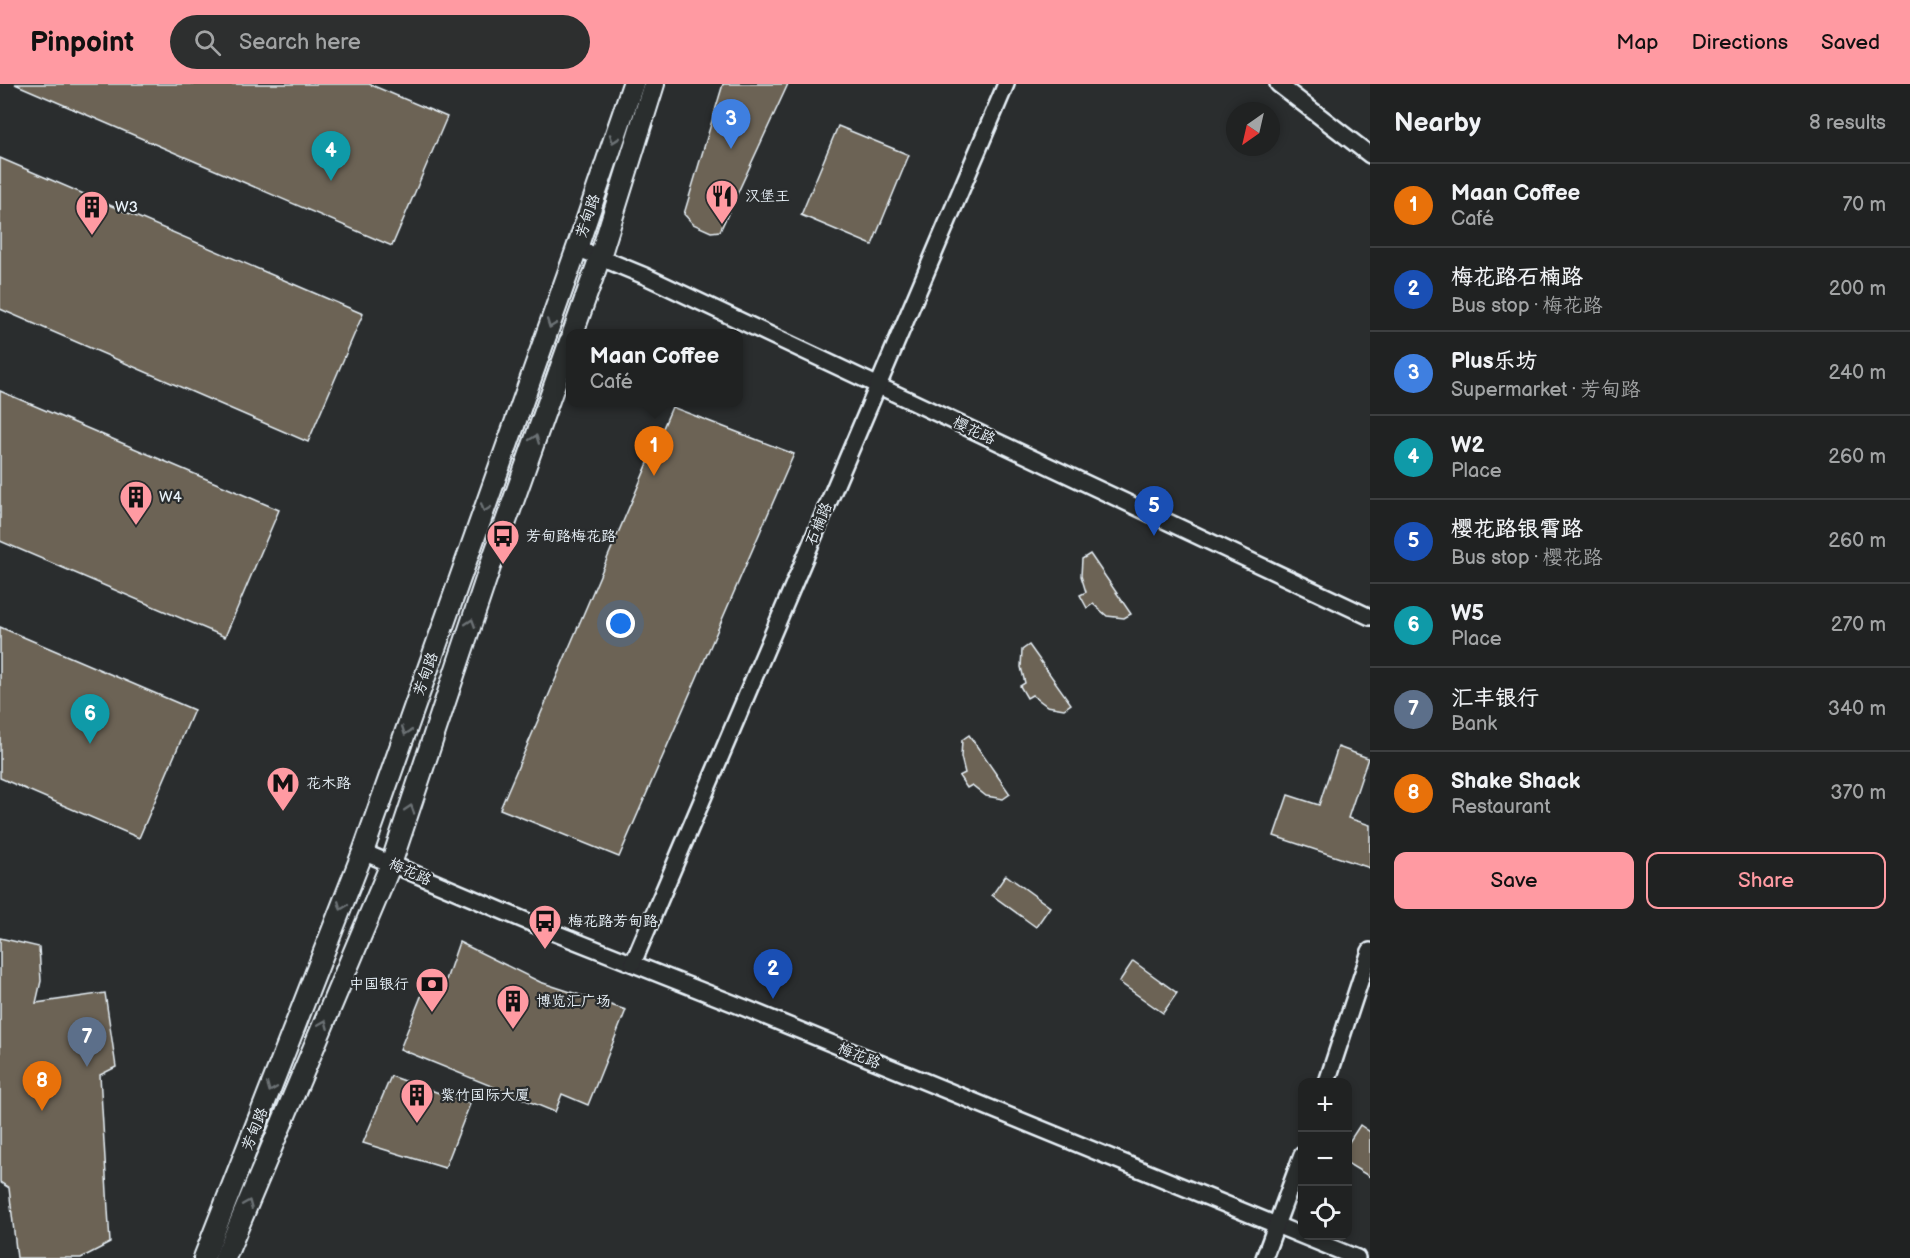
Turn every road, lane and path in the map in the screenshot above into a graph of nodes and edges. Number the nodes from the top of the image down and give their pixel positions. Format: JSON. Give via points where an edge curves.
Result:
{"nodes":[{"id":1,"x":633,"y":84,"type":"edge"},
{"id":2,"x":654,"y":84,"type":"edge"},
{"id":3,"x":1006,"y":84,"type":"edge"},
{"id":4,"x":1278,"y":84,"type":"edge"},
{"id":5,"x":1370,"y":155,"type":"edge"},
{"id":6,"x":577,"y":248,"type":"junction"},
{"id":7,"x":600,"y":256,"type":"junction"},
{"id":8,"x":574,"y":329,"type":"edge"},
{"id":9,"x":566,"y":352,"type":"edge"},
{"id":10,"x":878,"y":386,"type":"junction"},
{"id":11,"x":1370,"y":617,"type":"edge"},
{"id":12,"x":363,"y":852,"type":"junction"},
{"id":13,"x":391,"y":864,"type":"junction"},
{"id":14,"x":1370,"y":951,"type":"edge"},
{"id":15,"x":633,"y":963,"type":"junction"},
{"id":16,"x":1329,"y":1078,"type":"edge"},
{"id":17,"x":1298,"y":1166,"type":"edge"},
{"id":18,"x":1277,"y":1226,"type":"junction"},
{"id":19,"x":204,"y":1258,"type":"edge"},
{"id":20,"x":225,"y":1258,"type":"edge"},
{"id":21,"x":1264,"y":1258,"type":"edge"},
{"id":22,"x":1357,"y":1258,"type":"edge"}],
"edges":[{"from":1,"to":6,"type":"main road","name":"芳甸路","one_way":true},
{"from":2,"to":7,"type":"main road","name":"芳甸路"},
{"from":3,"to":10,"type":"street","name":"石楠路"},
{"from":4,"to":5,"type":"street"},
{"from":6,"to":7,"type":"street","name":"樱花路"},
{"from":6,"to":12,"type":"main road","name":"芳甸路","one_way":true},
{"from":7,"to":8,"type":"main road","name":"芳甸路"},
{"from":7,"to":10,"type":"street","name":"樱花路"},
{"from":13,"to":9,"type":"main road","name":"芳甸路","one_way":true},
{"from":10,"to":11,"type":"street","name":"樱花路"},
{"from":10,"to":15,"type":"street","name":"石楠路"},
{"from":12,"to":13,"type":"street","name":"梅花路"},
{"from":12,"to":19,"type":"main road","name":"芳甸路","one_way":true},
{"from":13,"to":15,"type":"street","name":"梅花路"},
{"from":20,"to":13,"type":"main road","name":"芳甸路","one_way":true},
{"from":14,"to":16,"type":"street"},
{"from":15,"to":18,"type":"street","name":"梅花路"},
{"from":17,"to":18,"type":"street"},
{"from":18,"to":21,"type":"street"},
{"from":18,"to":22,"type":"street","name":"梅花路"}]}
